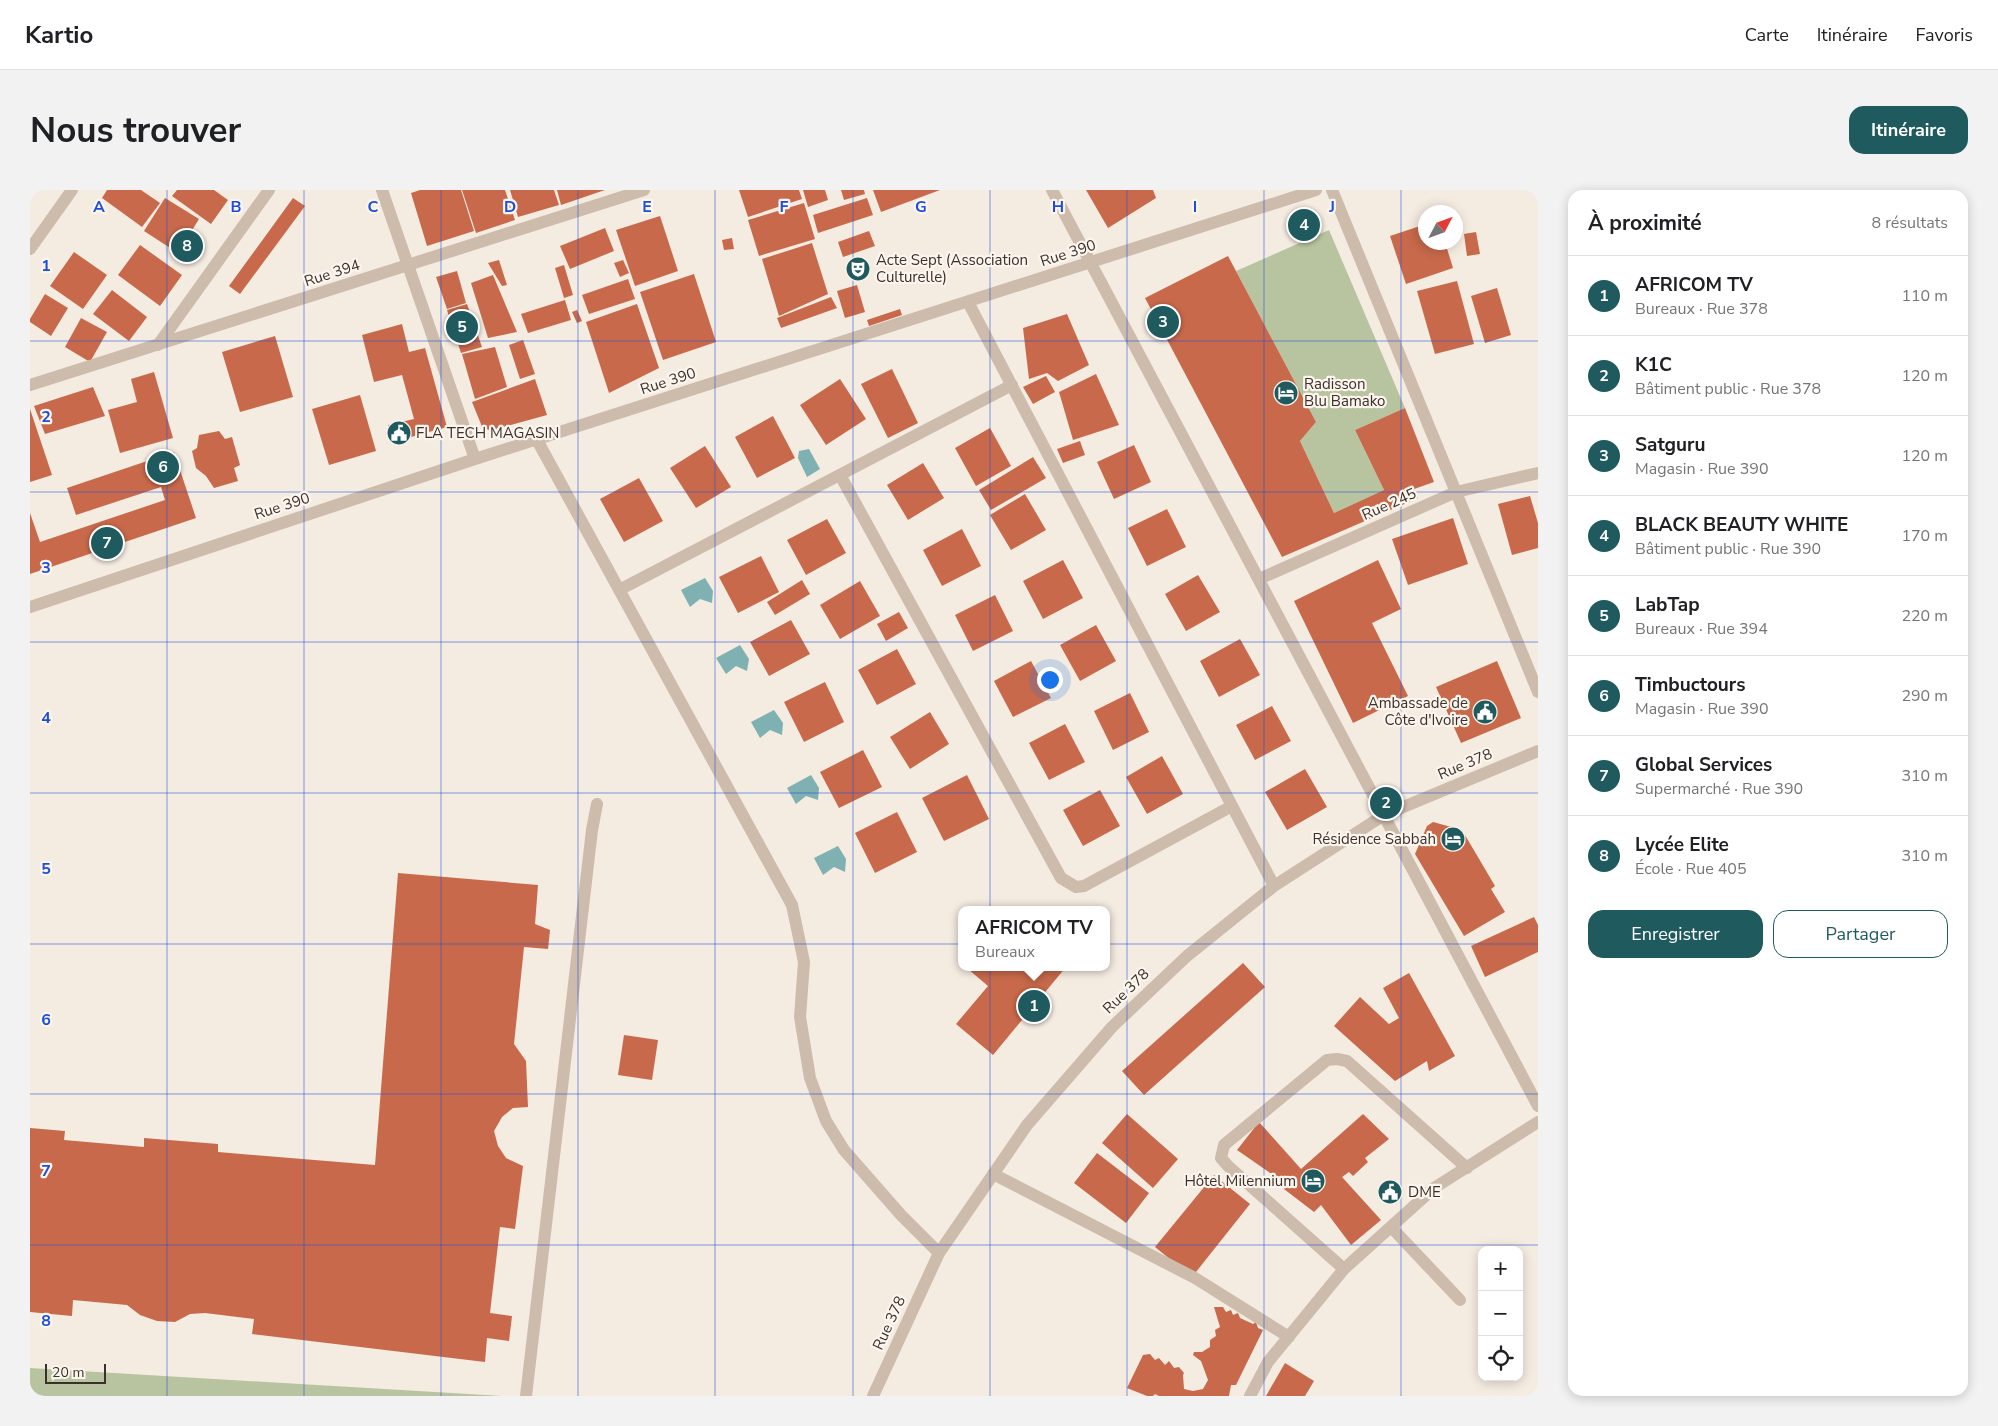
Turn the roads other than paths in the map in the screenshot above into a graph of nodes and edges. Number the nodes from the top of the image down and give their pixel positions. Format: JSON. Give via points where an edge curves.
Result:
{"nodes":[{"id":1,"x":72,"y":190,"type":"edge"},
{"id":2,"x":269,"y":190,"type":"edge"},
{"id":3,"x":382,"y":190,"type":"edge"},
{"id":4,"x":644,"y":190,"type":"edge"},
{"id":5,"x":1052,"y":190,"type":"edge"},
{"id":6,"x":1316,"y":190,"type":"edge"},
{"id":7,"x":1332,"y":190,"type":"edge"},
{"id":8,"x":30,"y":249,"type":"edge"},
{"id":9,"x":1091,"y":262,"type":"junction"},
{"id":10,"x":408,"y":266,"type":"junction"},
{"id":11,"x":968,"y":302,"type":"junction"},
{"id":12,"x":158,"y":345,"type":"junction"},
{"id":13,"x":30,"y":385,"type":"edge"},
{"id":14,"x":1012,"y":385,"type":"junction"},
{"id":15,"x":537,"y":440,"type":"junction"},
{"id":16,"x":475,"y":460,"type":"junction"},
{"id":17,"x":1538,"y":473,"type":"edge"},
{"id":18,"x":840,"y":475,"type":"junction"},
{"id":19,"x":1456,"y":492,"type":"junction"},
{"id":20,"x":1259,"y":579,"type":"junction"},
{"id":21,"x":619,"y":590,"type":"junction"},
{"id":22,"x":30,"y":607,"type":"edge"},
{"id":23,"x":1538,"y":692,"type":"edge"},
{"id":24,"x":1538,"y":751,"type":"edge"},
{"id":25,"x":597,"y":804,"type":"dead end"},
{"id":26,"x":1232,"y":806,"type":"junction"},
{"id":27,"x":1384,"y":816,"type":"junction"},
{"id":28,"x":1274,"y":886,"type":"junction"},
{"id":29,"x":1538,"y":1106,"type":"edge"},
{"id":30,"x":1538,"y":1122,"type":"edge"},
{"id":31,"x":1467,"y":1168,"type":"junction"},
{"id":32,"x":993,"y":1174,"type":"junction"},
{"id":33,"x":1391,"y":1227,"type":"junction"},
{"id":34,"x":939,"y":1254,"type":"junction"},
{"id":35,"x":1344,"y":1269,"type":"junction"},
{"id":36,"x":1460,"y":1300,"type":"dead end"},
{"id":37,"x":1289,"y":1337,"type":"junction"},
{"id":38,"x":526,"y":1396,"type":"edge"},
{"id":39,"x":873,"y":1396,"type":"edge"},
{"id":40,"x":1250,"y":1396,"type":"edge"}],
"edges":[{"from":1,"to":8,"type":"street"},
{"from":2,"to":12,"type":"street"},
{"from":3,"to":10,"type":"street"},
{"from":4,"to":10,"type":"street","name":"Rue 394"},
{"from":5,"to":9,"type":"street"},
{"from":6,"to":9,"type":"street","name":"Rue 390"},
{"from":7,"to":19,"type":"street"},
{"from":9,"to":11,"type":"street","name":"Rue 390"},
{"from":9,"to":20,"type":"street"},
{"from":10,"to":12,"type":"street","name":"Rue 394"},
{"from":10,"to":16,"type":"street"},
{"from":11,"to":14,"type":"street"},
{"from":11,"to":15,"type":"street","name":"Rue 390"},
{"from":12,"to":13,"type":"street","name":"Rue 394"},
{"from":14,"to":18,"type":"street"},
{"from":14,"to":26,"type":"street"},
{"from":15,"to":16,"type":"street","name":"Rue 390"},
{"from":15,"to":21,"type":"street"},
{"from":16,"to":22,"type":"street","name":"Rue 390"},
{"from":17,"to":19,"type":"street","name":"Rue 245"},
{"from":18,"to":21,"type":"street"},
{"from":18,"to":26,"type":"street","via":[[1061,878],[1076,887],[1084,886]]},
{"from":19,"to":20,"type":"street","name":"Rue 245"},
{"from":19,"to":23,"type":"street"},
{"from":20,"to":27,"type":"street"},
{"from":21,"to":34,"type":"street","via":[[792,905],[804,962],[800,1017],[810,1078],[826,1121],[844,1150]]},
{"from":24,"to":27,"type":"street","name":"Rue 378"},
{"from":25,"to":38,"type":"street"},
{"from":26,"to":28,"type":"street"},
{"from":27,"to":28,"type":"street","name":"Rue 378"},
{"from":27,"to":29,"type":"street"},
{"from":28,"to":32,"type":"street","name":"Rue 378","via":[[1187,956],[1112,1027],[1027,1125]]},
{"from":30,"to":31,"type":"street"},
{"from":31,"to":33,"type":"street","via":[[1434,1188]]},
{"from":31,"to":35,"type":"street","via":[[1347,1061],[1337,1058],[1327,1060],[1224,1145],[1221,1158],[1228,1166]]},
{"from":32,"to":34,"type":"street","name":"Rue 378"},
{"from":32,"to":37,"type":"street","via":[[1195,1278]]},
{"from":33,"to":35,"type":"street"},
{"from":33,"to":36,"type":"street"},
{"from":34,"to":39,"type":"street","name":"Rue 378"},
{"from":35,"to":37,"type":"street"},
{"from":37,"to":40,"type":"street","via":[[1268,1362]]}]}
